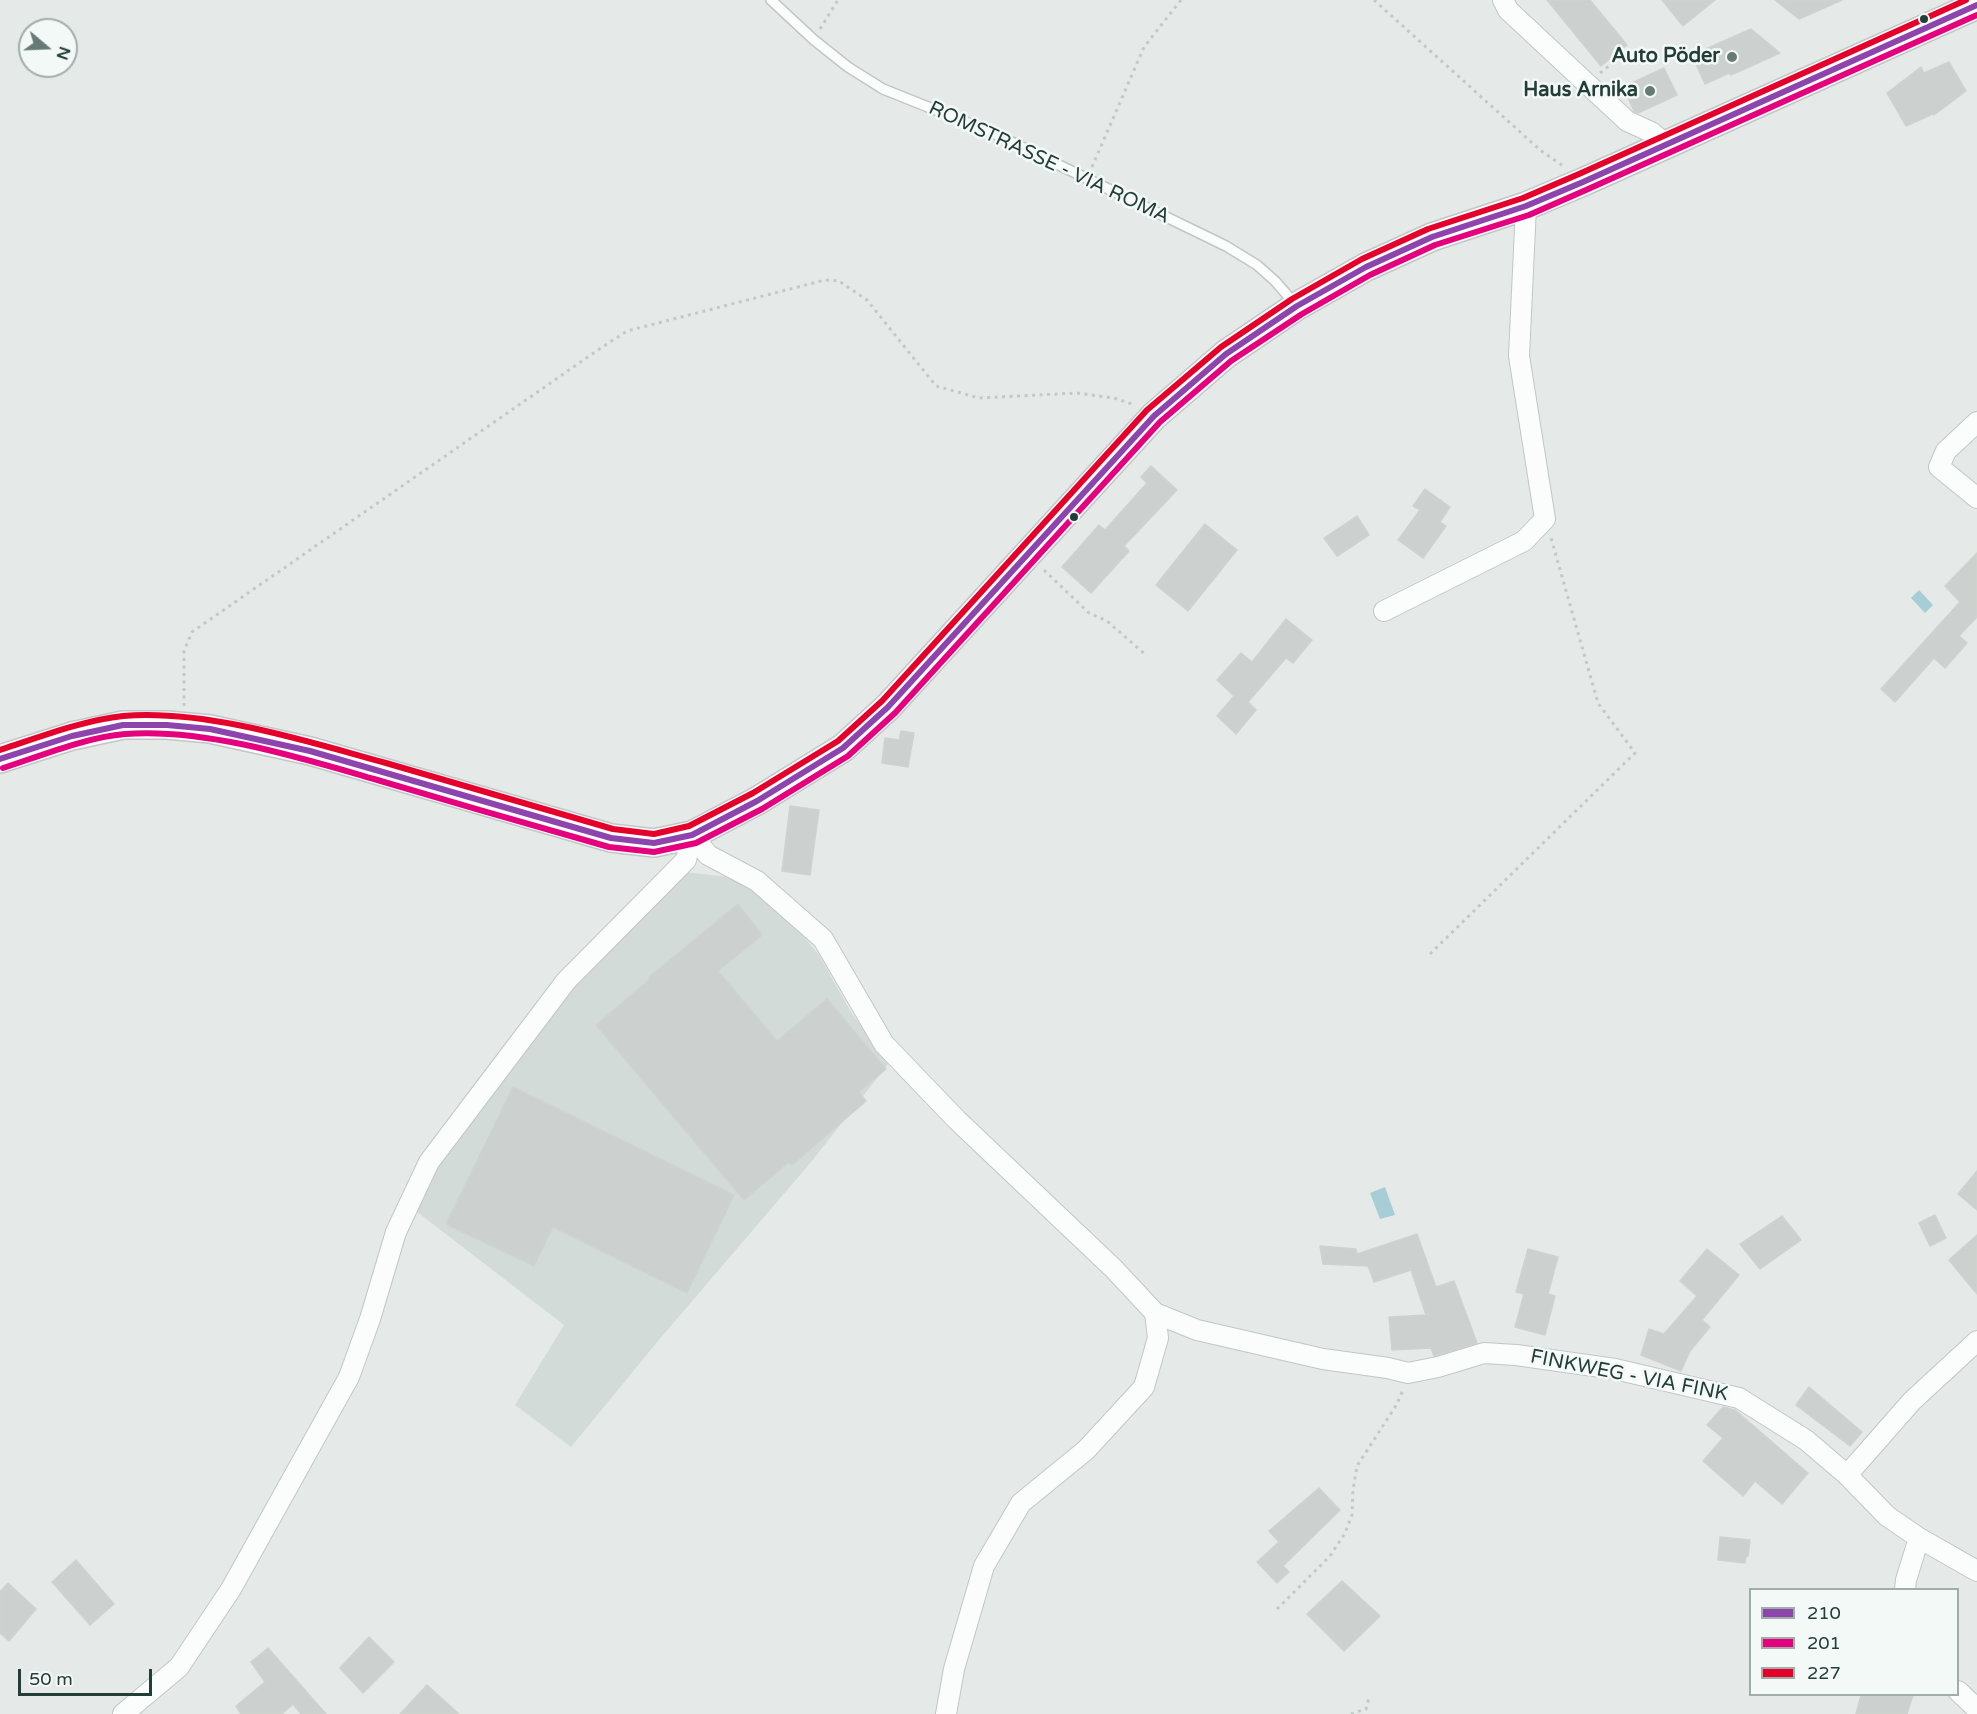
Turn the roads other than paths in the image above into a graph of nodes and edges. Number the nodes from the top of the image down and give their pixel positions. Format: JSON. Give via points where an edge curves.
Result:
{"nodes":[{"id":1,"x":771,"y":0,"type":"edge"},
{"id":2,"x":1503,"y":0,"type":"edge"},
{"id":3,"x":1977,"y":5,"type":"edge"},
{"id":4,"x":1659,"y":138,"type":"junction"},
{"id":5,"x":1526,"y":206,"type":"junction"},
{"id":6,"x":1297,"y":306,"type":"junction"},
{"id":7,"x":1977,"y":422,"type":"edge"},
{"id":8,"x":1977,"y":498,"type":"edge"},
{"id":9,"x":1384,"y":611,"type":"dead end"},
{"id":10,"x":0,"y":759,"type":"edge"},
{"id":11,"x":692,"y":835,"type":"junction"},
{"id":12,"x":1155,"y":1313,"type":"junction"},
{"id":13,"x":1977,"y":1341,"type":"edge"},
{"id":14,"x":1847,"y":1475,"type":"junction"},
{"id":15,"x":1919,"y":1539,"type":"junction"},
{"id":16,"x":1977,"y":1571,"type":"edge"},
{"id":17,"x":1905,"y":1588,"type":"edge"},
{"id":18,"x":1959,"y":1692,"type":"edge"},
{"id":19,"x":1977,"y":1709,"type":"edge"},
{"id":20,"x":123,"y":1714,"type":"edge"},
{"id":21,"x":946,"y":1714,"type":"edge"}],
"edges":[{"from":1,"to":6,"type":"lane","name":"ROMSTRASSE - VIA ROMA","via":[[814,40],[883,89],[993,133],[1226,246],[1257,265]]},
{"from":2,"to":4,"type":"street","via":[[1508,10],[1627,121]]},
{"from":3,"to":4,"type":"street"},
{"from":4,"to":5,"type":"street","via":[[1583,182]]},
{"from":5,"to":6,"type":"street","via":[[1432,237],[1366,267]]},
{"from":5,"to":9,"type":"street","via":[[1519,356],[1545,519],[1524,541]]},
{"from":6,"to":11,"type":"street","via":[[1226,354],[1154,416],[888,707],[843,748]]},
{"from":7,"to":8,"type":"street","via":[[1946,451],[1939,467]]},
{"from":10,"to":11,"type":"street","via":[[123,725],[210,729],[310,751],[611,838],[654,843]]},
{"from":11,"to":12,"type":"street","via":[[708,855],[757,881],[823,939],[884,1044]]},
{"from":11,"to":20,"type":"street","via":[[686,860],[566,981],[429,1162],[396,1232],[370,1319],[344,1387],[231,1589],[179,1667]]},
{"from":12,"to":14,"type":"street","name":"FINKWEG - VIA FINK","via":[[1208,1332],[1323,1359],[1408,1373],[1484,1353],[1516,1354],[1615,1369],[1739,1398],[1806,1440]]},
{"from":12,"to":21,"type":"street","via":[[1158,1338],[1144,1388],[1086,1450],[1021,1503],[984,1566],[954,1669]]},
{"from":13,"to":14,"type":"street","via":[[1912,1401]]},
{"from":14,"to":15,"type":"street","name":"FINKWEG - VIA FINK","via":[[1887,1516]]},
{"from":15,"to":16,"type":"street","name":"FINKWEG - VIA FINK"},
{"from":15,"to":17,"type":"street"},
{"from":18,"to":19,"type":"street"}]}
